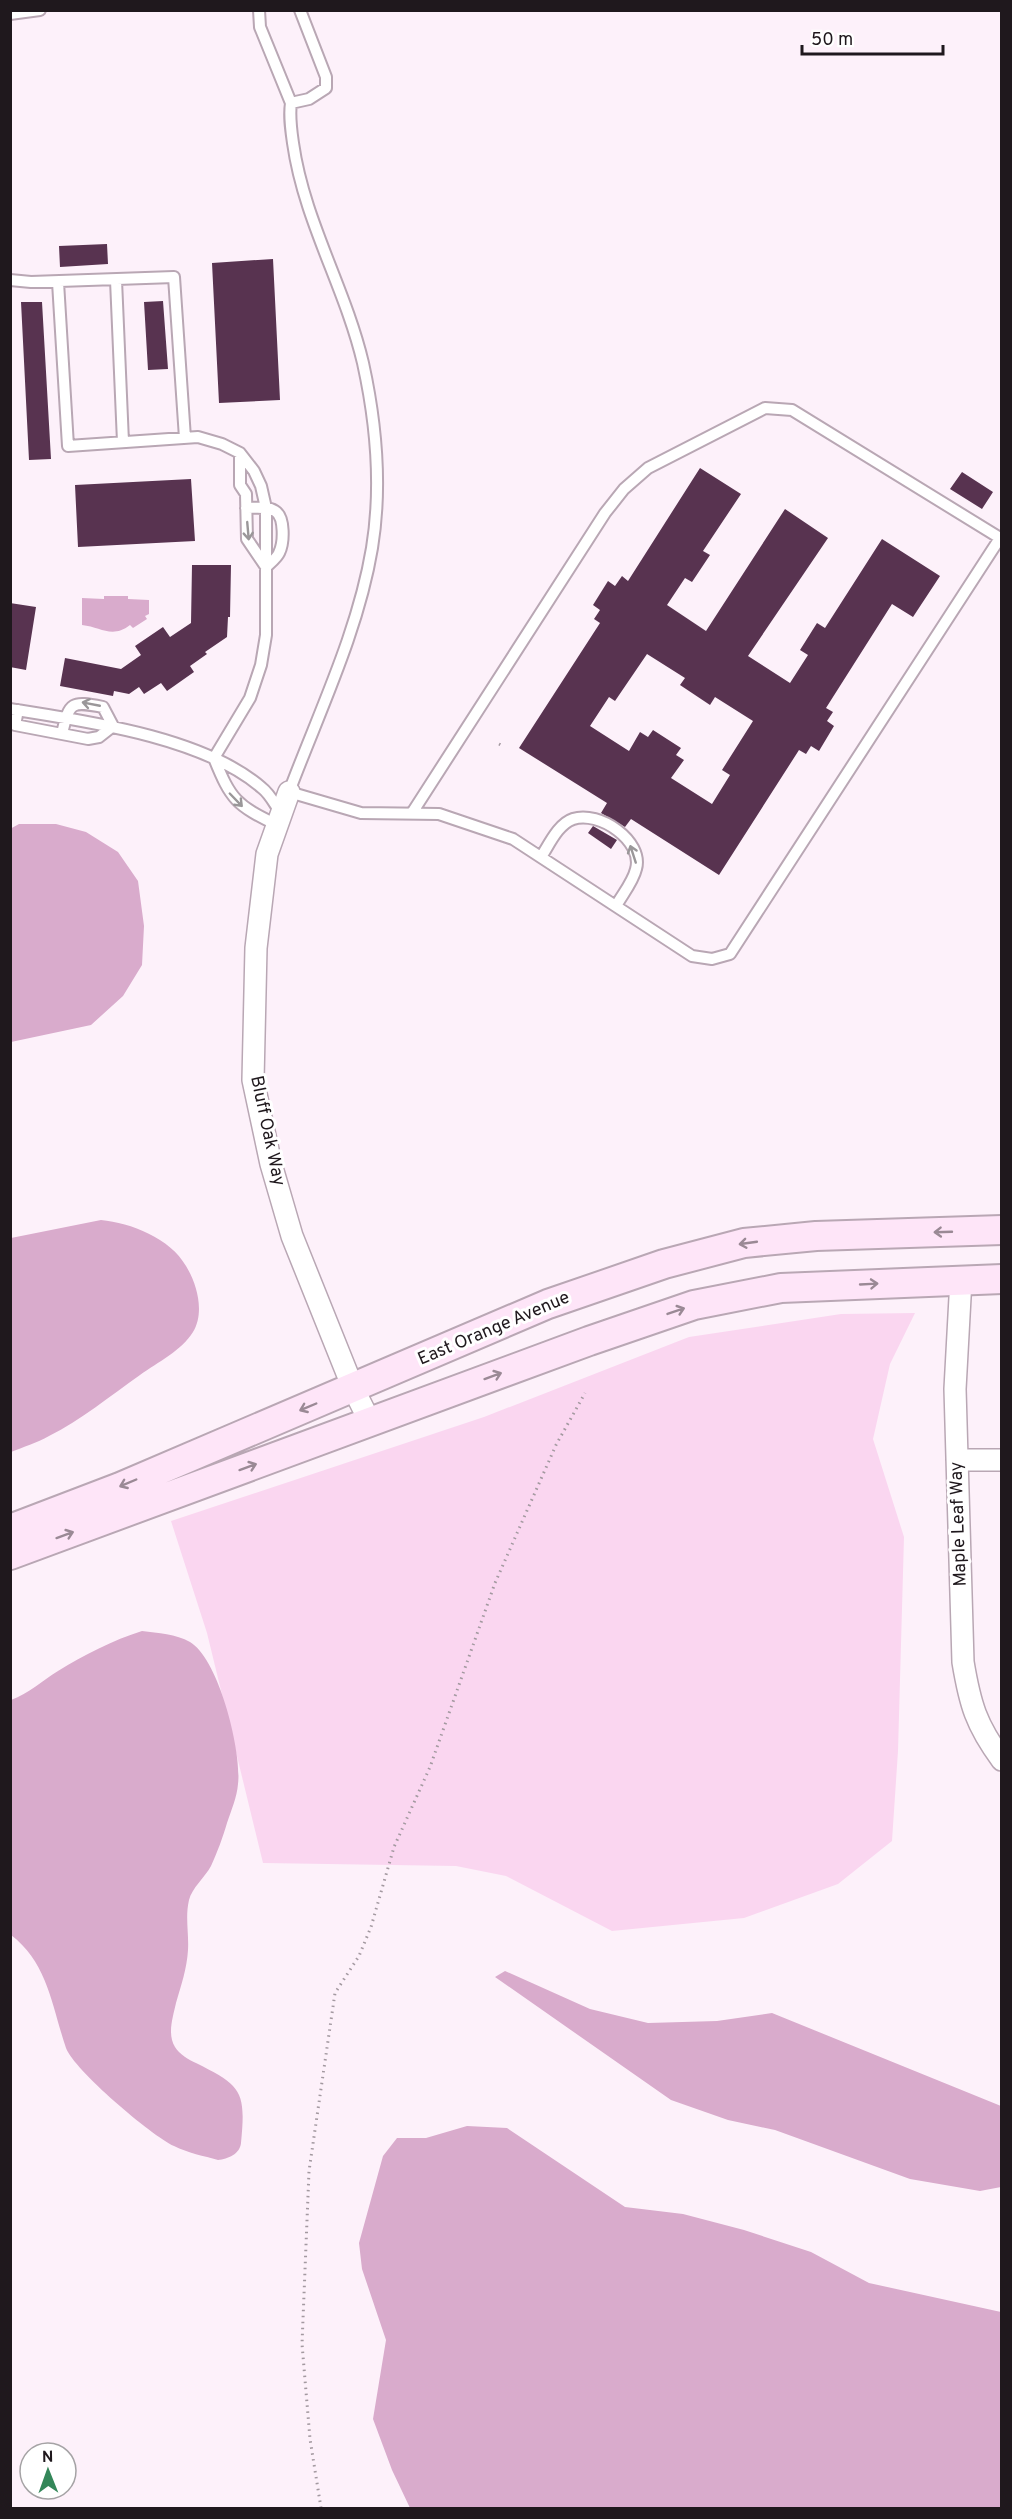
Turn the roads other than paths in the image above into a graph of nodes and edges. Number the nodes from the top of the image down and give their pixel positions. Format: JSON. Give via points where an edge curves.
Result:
{"nodes":[{"id":1,"x":40,"y":10,"type":"edge"},
{"id":2,"x":259,"y":10,"type":"edge"},
{"id":3,"x":300,"y":10,"type":"edge"},
{"id":4,"x":10,"y":14,"type":"edge"},
{"id":5,"x":291,"y":103,"type":"junction"},
{"id":6,"x":10,"y":280,"type":"edge"},
{"id":7,"x":116,"y":280,"type":"junction"},
{"id":8,"x":57,"y":282,"type":"junction"},
{"id":9,"x":185,"y":438,"type":"junction"},
{"id":10,"x":123,"y":442,"type":"junction"},
{"id":11,"x":240,"y":453,"type":"junction"},
{"id":12,"x":246,"y":508,"type":"junction"},
{"id":13,"x":266,"y":508,"type":"junction"},
{"id":14,"x":266,"y":567,"type":"junction"},
{"id":15,"x":14,"y":709,"type":"edge"},
{"id":16,"x":65,"y":718,"type":"junction"},
{"id":17,"x":113,"y":726,"type":"junction"},
{"id":18,"x":62,"y":734,"type":"junction"},
{"id":19,"x":214,"y":758,"type":"junction"},
{"id":20,"x":289,"y":792,"type":"junction"},
{"id":21,"x":412,"y":813,"type":"junction"},
{"id":22,"x":279,"y":819,"type":"junction"},
{"id":23,"x":541,"y":857,"type":"junction"},
{"id":24,"x":616,"y":906,"type":"junction"},
{"id":25,"x":1002,"y":1230,"type":"edge"},
{"id":26,"x":961,"y":1279,"type":"junction"},
{"id":27,"x":1002,"y":1279,"type":"edge"},
{"id":28,"x":353,"y":1388,"type":"junction"},
{"id":29,"x":370,"y":1422,"type":"junction"},
{"id":30,"x":957,"y":1460,"type":"junction"},
{"id":31,"x":1002,"y":1460,"type":"edge"},
{"id":32,"x":10,"y":1529,"type":"edge"},
{"id":33,"x":10,"y":1555,"type":"edge"},
{"id":34,"x":1002,"y":1760,"type":"edge"}],
"edges":[{"from":1,"to":4,"type":"lane"},
{"from":2,"to":5,"type":"lane","via":[[260,27]]},
{"from":3,"to":5,"type":"lane","via":[[326,77],[326,88],[309,99]]},
{"from":5,"to":20,"type":"lane","via":[[296,162],[309,213],[345,302],[362,362],[373,421],[376,480],[372,547],[354,621]]},
{"from":6,"to":8,"type":"lane"},
{"from":7,"to":8,"type":"lane"},
{"from":7,"to":9,"type":"lane","via":[[174,277]]},
{"from":7,"to":10,"type":"lane"},
{"from":8,"to":10,"type":"lane","via":[[68,446]]},
{"from":9,"to":10,"type":"lane"},
{"from":9,"to":11,"type":"lane","via":[[198,437]]},
{"from":11,"to":12,"type":"lane","via":[[240,485],[246,495]]},
{"from":11,"to":13,"type":"lane","via":[[257,478]]},
{"from":12,"to":13,"type":"lane"},
{"from":12,"to":14,"type":"lane","one_way":true,"via":[[248,539]]},
{"from":13,"to":14,"type":"lane"},
{"from":13,"to":14,"type":"lane","via":[[281,517],[282,542],[279,553]]},
{"from":14,"to":19,"type":"lane","via":[[266,635],[261,665],[250,698]]},
{"from":15,"to":16,"type":"lane"},
{"from":15,"to":18,"type":"lane","via":[[15,725]]},
{"from":16,"to":17,"type":"lane"},
{"from":17,"to":16,"type":"lane","one_way":true,"via":[[103,707],[79,702]]},
{"from":16,"to":18,"type":"lane"},
{"from":17,"to":18,"type":"lane","via":[[99,737],[88,739]]},
{"from":17,"to":19,"type":"lane"},
{"from":19,"to":22,"type":"lane","via":[[263,788]]},
{"from":19,"to":22,"type":"lane","one_way":true,"via":[[234,799],[246,809]]},
{"from":20,"to":21,"type":"lane","via":[[361,813]]},
{"from":20,"to":22,"type":"street","name":"Bluff Oak Way"},
{"from":21,"to":23,"type":"lane","via":[[439,814],[481,828],[513,839]]},
{"from":21,"to":24,"type":"lane","via":[[624,489],[648,468],[765,408],[792,410],[1000,538],[730,954],[712,959],[692,956]]},
{"from":22,"to":28,"type":"street","name":"Bluff Oak Way","via":[[267,854],[256,948],[253,1080],[292,1236]]},
{"from":23,"to":24,"type":"lane"},
{"from":24,"to":23,"type":"lane","one_way":true,"via":[[637,868],[627,840],[611,824],[591,817],[573,819],[560,828]]},
{"from":25,"to":28,"type":"street","name":"East Orange Avenue","one_way":true,"via":[[816,1236],[744,1243],[664,1264],[569,1296]]},
{"from":26,"to":27,"type":"street"},
{"from":29,"to":26,"type":"street","one_way":true,"via":[[694,1305],[781,1288]]},
{"from":26,"to":30,"type":"street","name":"Maple Leaf Way","via":[[955,1389]]},
{"from":28,"to":29,"type":"street","name":"Bluff Oak Way"},
{"from":28,"to":32,"type":"street","name":"East Orange Avenue","one_way":true},
{"from":33,"to":29,"type":"street","one_way":true},
{"from":30,"to":31,"type":"street"},
{"from":30,"to":34,"type":"street","name":"Maple Leaf Way","via":[[963,1662],[970,1703],[985,1737]]}]}
